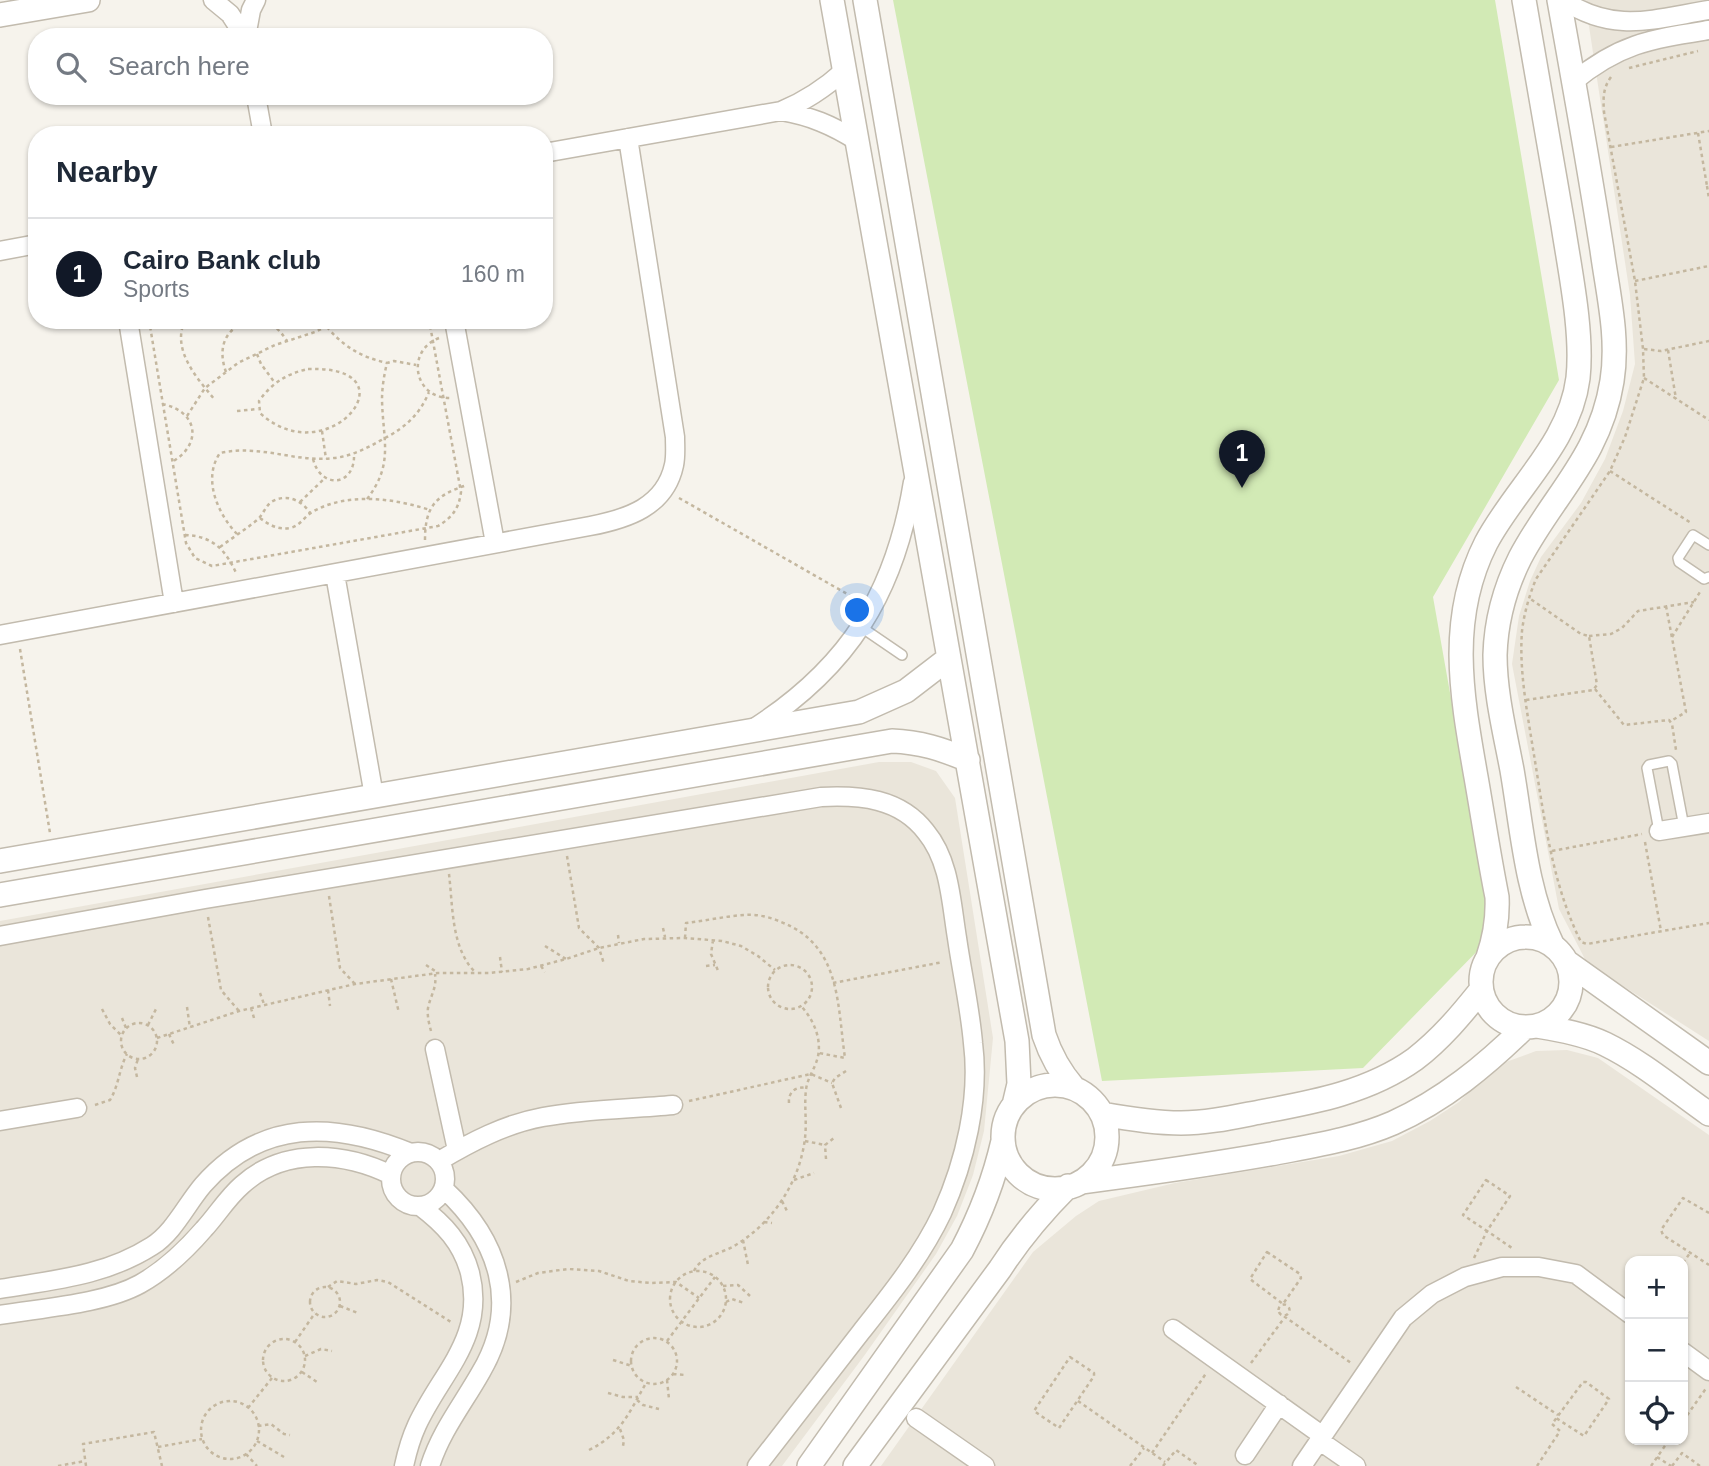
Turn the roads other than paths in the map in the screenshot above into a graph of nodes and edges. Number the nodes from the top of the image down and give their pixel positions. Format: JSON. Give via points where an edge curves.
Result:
{"nodes":[{"id":1,"x":88,"y":0,"type":"edge"},
{"id":2,"x":213,"y":0,"type":"edge"},
{"id":3,"x":256,"y":0,"type":"edge"},
{"id":4,"x":832,"y":0,"type":"edge"},
{"id":5,"x":865,"y":0,"type":"edge"},
{"id":6,"x":1524,"y":0,"type":"edge"},
{"id":7,"x":1561,"y":0,"type":"edge"},
{"id":8,"x":1709,"y":10,"type":"edge"},
{"id":9,"x":0,"y":15,"type":"edge"},
{"id":10,"x":240,"y":28,"type":"edge"},
{"id":11,"x":248,"y":28,"type":"edge"},
{"id":12,"x":1709,"y":30,"type":"edge"},
{"id":13,"x":845,"y":70,"type":"junction"},
{"id":14,"x":1573,"y":82,"type":"junction"},
{"id":15,"x":258,"y":105,"type":"edge"},
{"id":16,"x":781,"y":111,"type":"junction"},
{"id":17,"x":262,"y":126,"type":"edge"},
{"id":18,"x":628,"y":138,"type":"junction"},
{"id":19,"x":857,"y":141,"type":"junction"},
{"id":20,"x":553,"y":151,"type":"edge"},
{"id":21,"x":1595,"y":201,"type":"junction"},
{"id":22,"x":1560,"y":207,"type":"junction"},
{"id":23,"x":28,"y":246,"type":"edge"},
{"id":24,"x":0,"y":251,"type":"edge"},
{"id":25,"x":129,"y":329,"type":"edge"},
{"id":26,"x":456,"y":329,"type":"edge"},
{"id":27,"x":916,"y":468,"type":"junction"},
{"id":28,"x":495,"y":543,"type":"junction"},
{"id":29,"x":1709,"y":545,"type":"edge"},
{"id":30,"x":335,"y":574,"type":"junction"},
{"id":31,"x":1709,"y":577,"type":"edge"},
{"id":32,"x":174,"y":603,"type":"junction"},
{"id":33,"x":861,"y":627,"type":"junction"},
{"id":34,"x":8,"y":634,"type":"edge"},
{"id":35,"x":902,"y":655,"type":"dead end"},
{"id":36,"x":949,"y":657,"type":"junction"},
{"id":37,"x":746,"y":733,"type":"junction"},
{"id":38,"x":968,"y":760,"type":"junction"},
{"id":39,"x":374,"y":796,"type":"junction"},
{"id":40,"x":1709,"y":823,"type":"edge"},
{"id":41,"x":1684,"y":827,"type":"junction"},
{"id":42,"x":1651,"y":832,"type":"joint"},
{"id":43,"x":0,"y":861,"type":"edge"},
{"id":44,"x":0,"y":895,"type":"edge"},
{"id":45,"x":0,"y":936,"type":"edge"},
{"id":46,"x":1560,"y":953,"type":"junction"},
{"id":47,"x":1488,"y":957,"type":"junction"},
{"id":48,"x":1481,"y":990,"type":"junction"},
{"id":49,"x":1531,"y":1027,"type":"junction"},
{"id":50,"x":435,"y":1049,"type":"road end"},
{"id":51,"x":1709,"y":1063,"type":"edge"},
{"id":52,"x":1074,"y":1088,"type":"junction"},
{"id":53,"x":673,"y":1105,"type":"road end"},
{"id":54,"x":1014,"y":1105,"type":"junction"},
{"id":55,"x":77,"y":1108,"type":"road end"},
{"id":56,"x":1102,"y":1114,"type":"junction"},
{"id":57,"x":1709,"y":1114,"type":"edge"},
{"id":58,"x":0,"y":1121,"type":"edge"},
{"id":59,"x":1003,"y":1141,"type":"junction"},
{"id":60,"x":457,"y":1150,"type":"junction"},
{"id":61,"x":411,"y":1153,"type":"junction"},
{"id":62,"x":439,"y":1161,"type":"junction"},
{"id":63,"x":391,"y":1175,"type":"junction"},
{"id":64,"x":1074,"y":1184,"type":"junction"},
{"id":65,"x":444,"y":1189,"type":"junction"},
{"id":66,"x":420,"y":1206,"type":"junction"},
{"id":67,"x":0,"y":1289,"type":"edge"},
{"id":68,"x":1625,"y":1310,"type":"edge"},
{"id":69,"x":0,"y":1315,"type":"edge"},
{"id":70,"x":1173,"y":1329,"type":"dead end"},
{"id":71,"x":1688,"y":1356,"type":"edge"},
{"id":72,"x":1709,"y":1371,"type":"edge"},
{"id":73,"x":1279,"y":1405,"type":"junction"},
{"id":74,"x":916,"y":1418,"type":"dead end"},
{"id":75,"x":1321,"y":1438,"type":"junction"},
{"id":76,"x":1245,"y":1455,"type":"dead end"},
{"id":77,"x":404,"y":1466,"type":"edge"},
{"id":78,"x":430,"y":1466,"type":"edge"},
{"id":79,"x":757,"y":1466,"type":"edge"},
{"id":80,"x":809,"y":1466,"type":"edge"},
{"id":81,"x":855,"y":1466,"type":"edge"},
{"id":82,"x":985,"y":1466,"type":"edge"},
{"id":83,"x":1301,"y":1466,"type":"edge"},
{"id":84,"x":1356,"y":1466,"type":"edge"}],
"edges":[{"from":1,"to":9,"type":"street"},
{"from":2,"to":10,"type":"street"},
{"from":3,"to":11,"type":"street"},
{"from":4,"to":13,"type":"street"},
{"from":5,"to":52,"type":"street","via":[[1044,1035],[1060,1073]]},
{"from":6,"to":22,"type":"street"},
{"from":7,"to":8,"type":"street","via":[[1578,11],[1622,23]]},
{"from":7,"to":14,"type":"street"},
{"from":12,"to":14,"type":"street","via":[[1628,47]]},
{"from":13,"to":16,"type":"street","via":[[826,87]]},
{"from":13,"to":19,"type":"street"},
{"from":14,"to":21,"type":"street"},
{"from":15,"to":17,"type":"street"},
{"from":16,"to":18,"type":"street"},
{"from":16,"to":19,"type":"street","via":[[834,126]]},
{"from":18,"to":20,"type":"street"},
{"from":18,"to":28,"type":"street","via":[[675,437],[675,465],[664,490],[645,509],[619,520]]},
{"from":19,"to":27,"type":"street"},
{"from":21,"to":22,"type":"street"},
{"from":21,"to":46,"type":"street","via":[[1616,343],[1612,382],[1587,457],[1521,557],[1507,589],[1495,656],[1532,890],[1540,918]]},
{"from":22,"to":47,"type":"street","via":[[1578,342],[1578,378],[1570,413],[1556,440],[1486,544],[1463,618],[1459,658],[1497,897],[1498,918]]},
{"from":23,"to":24,"type":"street"},
{"from":25,"to":32,"type":"street"},
{"from":26,"to":28,"type":"street"},
{"from":27,"to":33,"type":"street","via":[[894,565]]},
{"from":27,"to":36,"type":"street"},
{"from":28,"to":30,"type":"street"},
{"from":29,"to":31,"type":"lane","via":[[1693,535],[1678,558],[1704,579]]},
{"from":30,"to":32,"type":"street"},
{"from":30,"to":39,"type":"street"},
{"from":32,"to":34,"type":"street"},
{"from":33,"to":35,"type":"lane"},
{"from":33,"to":37,"type":"street","via":[[818,680]]},
{"from":36,"to":37,"type":"street","via":[[906,691],[859,712]]},
{"from":36,"to":38,"type":"street"},
{"from":37,"to":39,"type":"street"},
{"from":38,"to":44,"type":"street","via":[[916,742],[892,741]]},
{"from":38,"to":54,"type":"street","via":[[1017,1041]]},
{"from":39,"to":43,"type":"street"},
{"from":40,"to":41,"type":"street"},
{"from":41,"to":42,"type":"street"},
{"from":41,"to":42,"type":"lane","via":[[1671,762],[1649,765]]},
{"from":45,"to":79,"type":"street","via":[[821,797],[851,795],[880,800],[905,812],[926,831],[941,855],[948,883],[974,1044],[971,1114],[964,1147],[926,1244]]},
{"from":46,"to":47,"type":"street","via":[[1541,939],[1517,937]]},
{"from":46,"to":49,"type":"street","via":[[1571,973],[1570,996],[1557,1015]]},
{"from":46,"to":51,"type":"street"},
{"from":47,"to":48,"type":"street"},
{"from":48,"to":49,"type":"street","via":[[1497,1017],[1515,1026]]},
{"from":48,"to":56,"type":"street","via":[[1451,1028],[1414,1059],[1372,1084],[1326,1099],[1226,1119],[1143,1122]]},
{"from":49,"to":57,"type":"street","via":[[1571,1032],[1604,1044]]},
{"from":49,"to":64,"type":"street","via":[[1443,1096],[1392,1123],[1338,1142]]},
{"from":50,"to":60,"type":"street"},
{"from":52,"to":54,"type":"street","via":[[1035,1089]]},
{"from":52,"to":56,"type":"street"},
{"from":53,"to":60,"type":"street","via":[[543,1117],[506,1127]]},
{"from":54,"to":59,"type":"street","via":[[1007,1115]]},
{"from":55,"to":58,"type":"street"},
{"from":56,"to":64,"type":"street","via":[[1107,1139],[1104,1152],[1091,1174]]},
{"from":59,"to":64,"type":"street","via":[[1011,1165],[1020,1175],[1043,1187]]},
{"from":59,"to":80,"type":"street","via":[[981,1216],[962,1250]]},
{"from":60,"to":62,"type":"street"},
{"from":61,"to":62,"type":"street"},
{"from":61,"to":63,"type":"street"},
{"from":61,"to":67,"type":"street","via":[[363,1136],[323,1130],[292,1132],[258,1142],[227,1161],[155,1244],[121,1264]]},
{"from":62,"to":65,"type":"street"},
{"from":63,"to":66,"type":"street","via":[[402,1201]]},
{"from":63,"to":69,"type":"street","via":[[368,1164],[316,1156],[266,1168],[243,1184],[176,1259],[138,1285],[95,1299]]},
{"from":64,"to":81,"type":"street","via":[[1019,1238]]},
{"from":65,"to":66,"type":"street","via":[[430,1204]]},
{"from":65,"to":78,"type":"street","via":[[481,1230],[493,1258],[501,1310],[496,1338],[482,1370],[444,1429]]},
{"from":66,"to":77,"type":"street","via":[[440,1221],[467,1261],[473,1309],[469,1333],[418,1423]]},
{"from":68,"to":75,"type":"street","via":[[1576,1274],[1502,1267],[1465,1277],[1432,1294],[1403,1318]]},
{"from":70,"to":73,"type":"street"},
{"from":71,"to":72,"type":"street"},
{"from":73,"to":75,"type":"street"},
{"from":73,"to":76,"type":"street"},
{"from":74,"to":82,"type":"street"},
{"from":75,"to":83,"type":"street"},
{"from":75,"to":84,"type":"street"}]}
